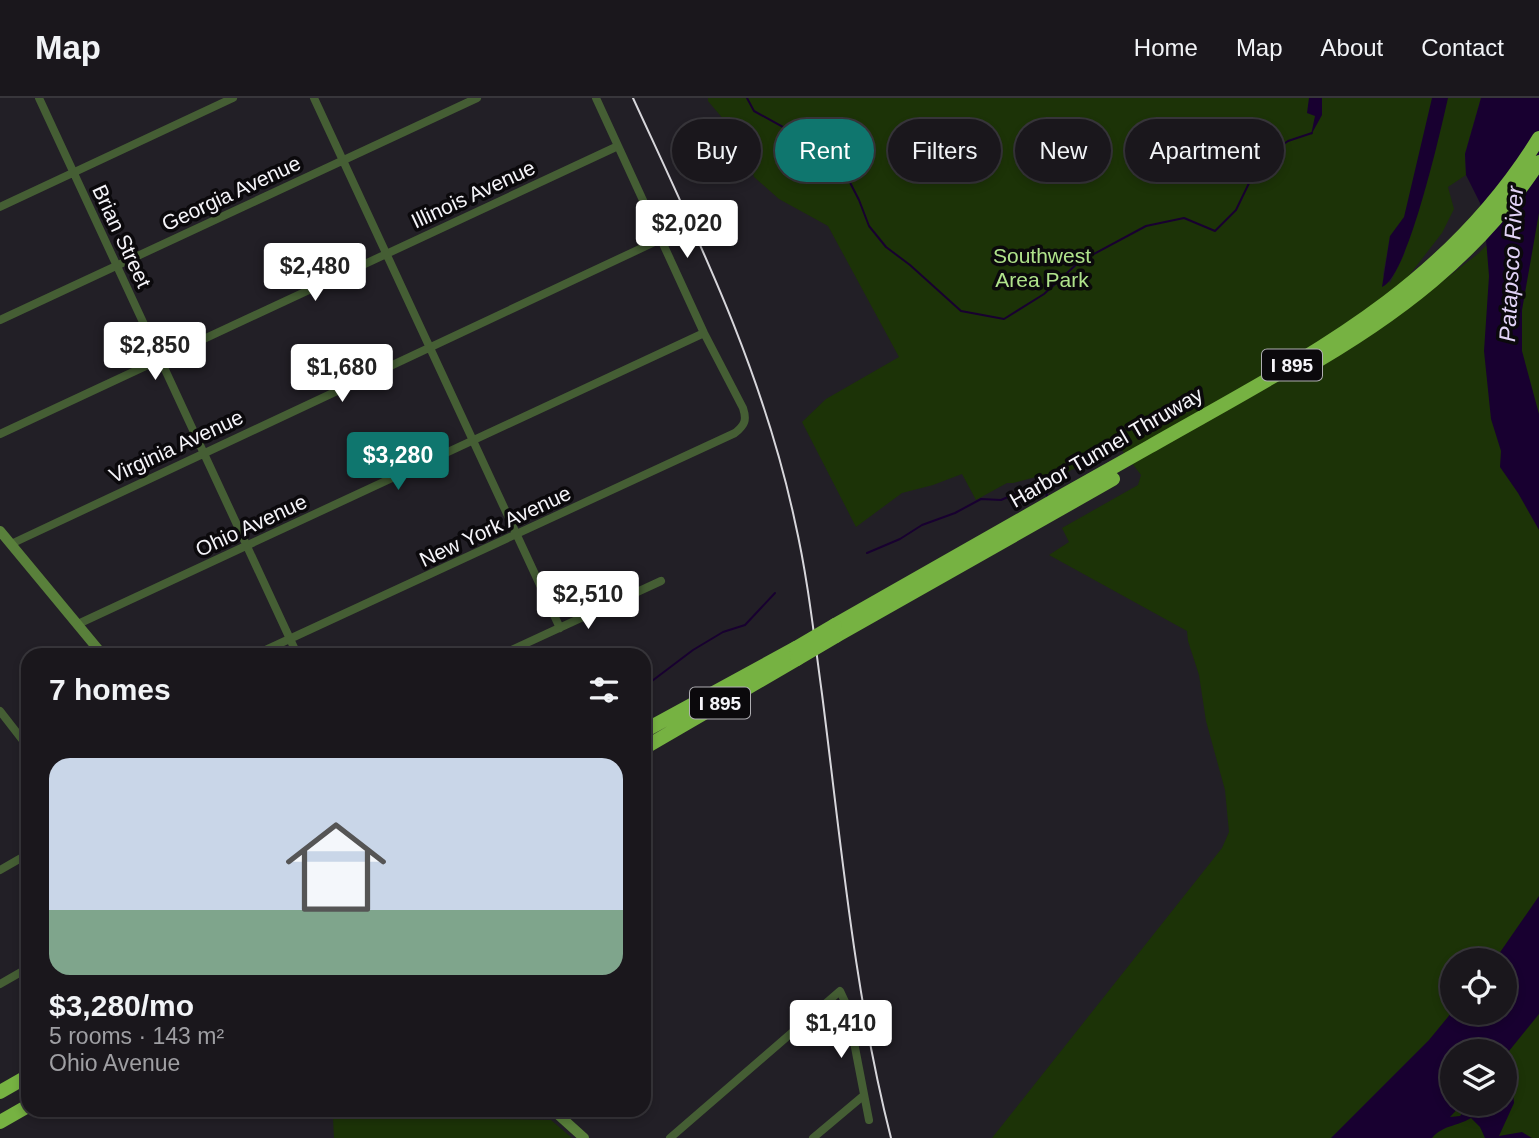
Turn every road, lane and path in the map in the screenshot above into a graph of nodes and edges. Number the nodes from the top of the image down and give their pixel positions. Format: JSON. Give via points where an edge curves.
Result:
{"nodes":[{"id":1,"x":39,"y":98,"type":"edge"},
{"id":2,"x":233,"y":98,"type":"edge"},
{"id":3,"x":314,"y":98,"type":"edge"},
{"id":4,"x":477,"y":98,"type":"edge"},
{"id":5,"x":596,"y":98,"type":"edge"},
{"id":6,"x":1539,"y":138,"type":"edge"},
{"id":7,"x":618,"y":146,"type":"junction"},
{"id":8,"x":343,"y":161,"type":"junction"},
{"id":9,"x":1539,"y":162,"type":"edge"},
{"id":10,"x":73,"y":172,"type":"junction"},
{"id":11,"x":0,"y":207,"type":"edge"},
{"id":12,"x":661,"y":239,"type":"junction"},
{"id":13,"x":386,"y":254,"type":"junction"},
{"id":14,"x":117,"y":266,"type":"junction"},
{"id":15,"x":0,"y":320,"type":"edge"},
{"id":16,"x":704,"y":333,"type":"junction"},
{"id":17,"x":429,"y":347,"type":"junction"},
{"id":18,"x":160,"y":360,"type":"junction"},
{"id":19,"x":0,"y":434,"type":"edge"},
{"id":20,"x":473,"y":441,"type":"junction"},
{"id":21,"x":203,"y":452,"type":"junction"},
{"id":22,"x":0,"y":531,"type":"edge"},
{"id":23,"x":516,"y":536,"type":"junction"},
{"id":24,"x":999,"y":538,"type":"junction"},
{"id":25,"x":11,"y":544,"type":"junction"},
{"id":26,"x":246,"y":546,"type":"junction"},
{"id":27,"x":661,"y":581,"type":"dead end"},
{"id":28,"x":79,"y":624,"type":"junction"},
{"id":29,"x":559,"y":628,"type":"junction"},
{"id":30,"x":290,"y":640,"type":"junction"},
{"id":31,"x":97,"y":648,"type":"edge"},
{"id":32,"x":271,"y":648,"type":"edge"},
{"id":33,"x":294,"y":648,"type":"edge"},
{"id":34,"x":516,"y":648,"type":"edge"},
{"id":35,"x":797,"y":653,"type":"junction"},
{"id":36,"x":0,"y":711,"type":"edge"},
{"id":37,"x":651,"y":727,"type":"edge"},
{"id":38,"x":21,"y":738,"type":"edge"},
{"id":39,"x":651,"y":744,"type":"edge"},
{"id":40,"x":21,"y":857,"type":"edge"},
{"id":41,"x":0,"y":869,"type":"edge"},
{"id":42,"x":21,"y":972,"type":"edge"},
{"id":43,"x":0,"y":984,"type":"edge"},
{"id":44,"x":21,"y":1080,"type":"edge"},
{"id":45,"x":0,"y":1092,"type":"edge"},
{"id":46,"x":863,"y":1096,"type":"junction"},
{"id":47,"x":21,"y":1110,"type":"edge"},
{"id":48,"x":561,"y":1117,"type":"edge"},
{"id":49,"x":869,"y":1120,"type":"dead end"},
{"id":50,"x":0,"y":1122,"type":"edge"},
{"id":51,"x":584,"y":1138,"type":"edge"},
{"id":52,"x":670,"y":1138,"type":"edge"},
{"id":53,"x":813,"y":1138,"type":"edge"}],
"edges":[{"from":1,"to":10,"type":"street","name":"Brian Street"},
{"from":2,"to":10,"type":"street"},
{"from":3,"to":8,"type":"street"},
{"from":4,"to":8,"type":"street","name":"Georgia Avenue"},
{"from":5,"to":7,"type":"street"},
{"from":6,"to":24,"type":"highway","name":"Harbor Tunnel Thruway","number":"I 895","via":[[1474,225],[1388,303],[1313,353]]},
{"from":7,"to":12,"type":"street"},
{"from":7,"to":13,"type":"street","name":"Illinois Avenue"},
{"from":8,"to":13,"type":"street"},
{"from":8,"to":14,"type":"street","name":"Georgia Avenue"},
{"from":9,"to":24,"type":"highway","name":"Harbor Tunnel Thruway","number":"I 895","via":[[1506,207],[1459,257],[1377,325]]},
{"from":10,"to":11,"type":"street"},
{"from":10,"to":14,"type":"street","name":"Brian Street"},
{"from":12,"to":16,"type":"street"},
{"from":12,"to":17,"type":"street","name":"Virginia Avenue"},
{"from":13,"to":17,"type":"street"},
{"from":13,"to":18,"type":"street","name":"Illinois Avenue"},
{"from":14,"to":15,"type":"street","name":"Georgia Avenue"},
{"from":14,"to":18,"type":"street","name":"Brian Street"},
{"from":16,"to":20,"type":"street","name":"Ohio Avenue"},
{"from":16,"to":23,"type":"street","name":"New York Avenue","via":[[743,408],[744,424],[735,433]]},
{"from":17,"to":20,"type":"street"},
{"from":17,"to":21,"type":"street","name":"Virginia Avenue"},
{"from":18,"to":19,"type":"street","name":"Illinois Avenue"},
{"from":18,"to":21,"type":"street","name":"Brian Street"},
{"from":20,"to":23,"type":"street"},
{"from":20,"to":26,"type":"street","name":"Ohio Avenue"},
{"from":21,"to":25,"type":"street","name":"Virginia Avenue"},
{"from":21,"to":26,"type":"street","name":"Brian Street"},
{"from":22,"to":25,"type":"main road"},
{"from":23,"to":29,"type":"street"},
{"from":23,"to":30,"type":"street","name":"New York Avenue"},
{"from":24,"to":35,"type":"highway","name":"Harbor Tunnel Thruway","number":"I 895","bridge":true},
{"from":25,"to":28,"type":"main road"},
{"from":26,"to":28,"type":"street","name":"Ohio Avenue"},
{"from":26,"to":30,"type":"street","name":"Brian Street"},
{"from":27,"to":29,"type":"street"},
{"from":28,"to":31,"type":"main road"},
{"from":29,"to":34,"type":"street"},
{"from":30,"to":32,"type":"street","name":"New York Avenue"},
{"from":30,"to":33,"type":"street","name":"Brian Street"},
{"from":35,"to":37,"type":"highway","name":"Harbor Tunnel Thruway","number":"I 895"},
{"from":35,"to":39,"type":"highway","name":"Harbor Tunnel Thruway","number":"I 895"},
{"from":36,"to":38,"type":"street"},
{"from":40,"to":41,"type":"street"},
{"from":42,"to":43,"type":"street"},
{"from":44,"to":45,"type":"highway"},
{"from":46,"to":49,"type":"street"},
{"from":46,"to":52,"type":"street","via":[[841,991]]},
{"from":46,"to":53,"type":"street"},
{"from":47,"to":50,"type":"highway"},
{"from":48,"to":51,"type":"main road"}]}
